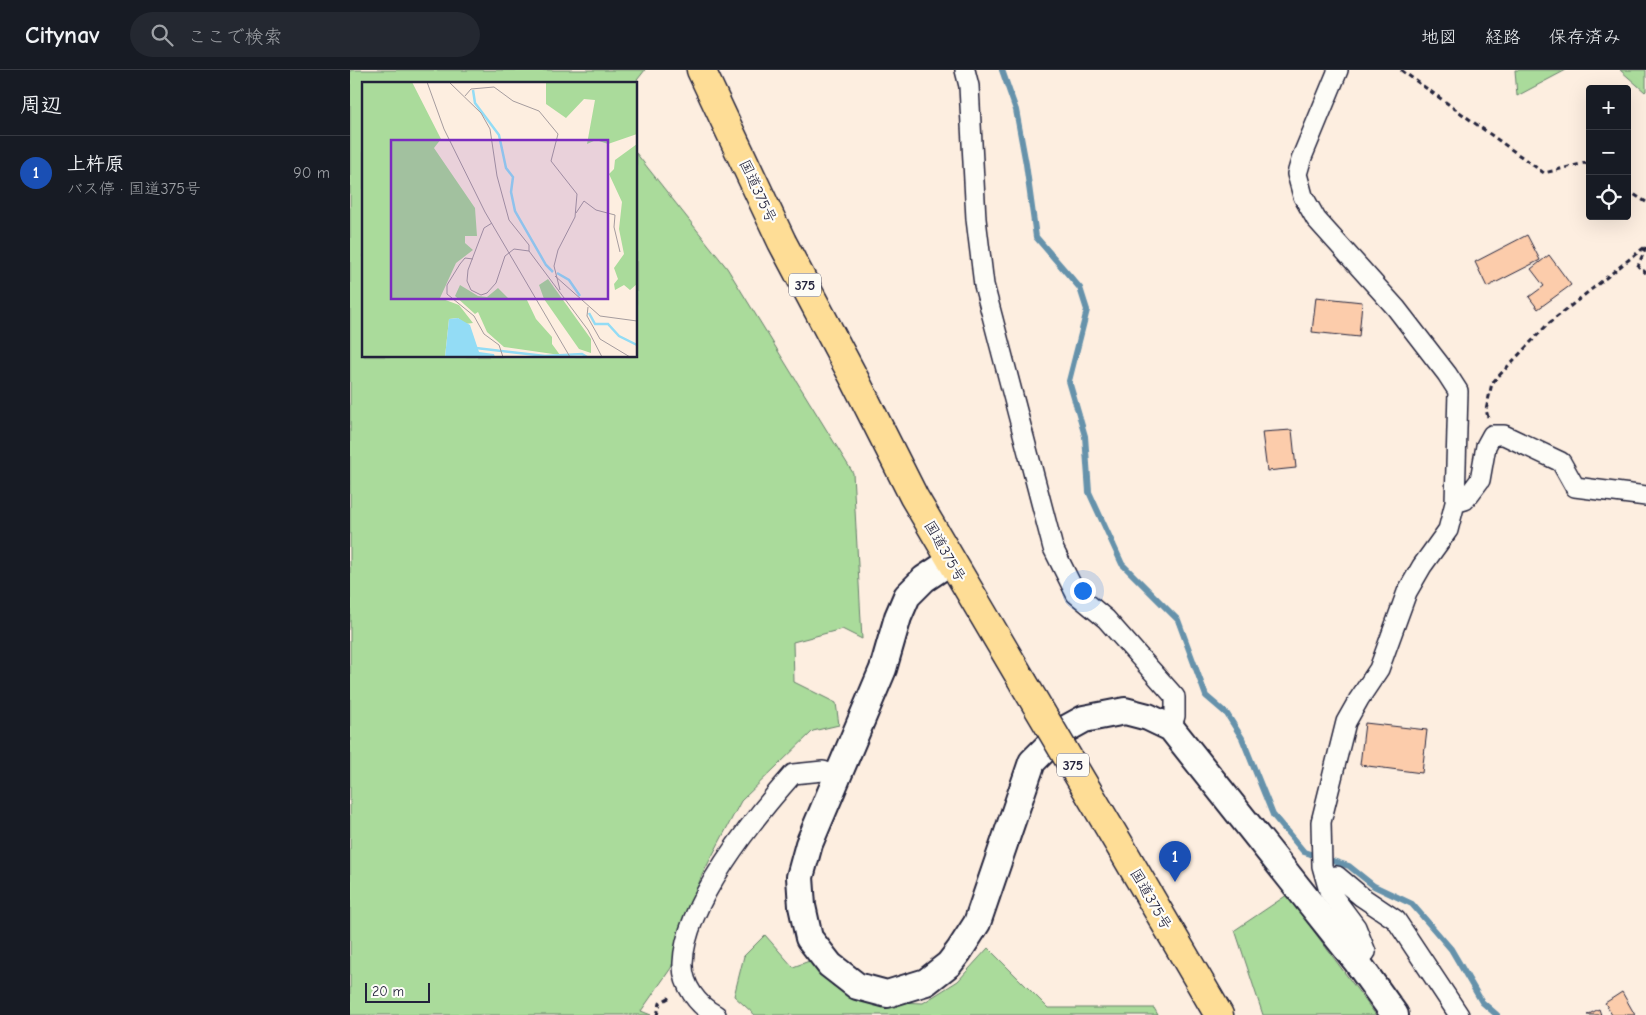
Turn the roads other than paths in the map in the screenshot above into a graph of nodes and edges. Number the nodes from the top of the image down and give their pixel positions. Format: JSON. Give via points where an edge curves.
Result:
{"nodes":[{"id":1,"x":701,"y":70,"type":"edge"},
{"id":2,"x":965,"y":70,"type":"edge"},
{"id":3,"x":1338,"y":70,"type":"edge"},
{"id":4,"x":1646,"y":496,"type":"edge"},
{"id":5,"x":1454,"y":503,"type":"junction"},
{"id":6,"x":951,"y":561,"type":"junction"},
{"id":7,"x":1171,"y":728,"type":"junction"},
{"id":8,"x":838,"y":776,"type":"junction"},
{"id":9,"x":1324,"y":872,"type":"junction"},
{"id":10,"x":1357,"y":962,"type":"junction"},
{"id":11,"x":716,"y":1015,"type":"edge"},
{"id":12,"x":1219,"y":1015,"type":"edge"},
{"id":13,"x":1395,"y":1015,"type":"edge"},
{"id":14,"x":1459,"y":1015,"type":"edge"}],
"edges":[{"from":1,"to":6,"type":"highway","name":"国道375号","number":"375","via":[[782,242],[914,498]]},
{"from":2,"to":7,"type":"street","via":[[969,86],[976,219],[984,285],[1053,548],[1076,594],[1106,619],[1174,697]]},
{"from":3,"to":5,"type":"street","via":[[1297,174],[1303,196],[1316,219],[1396,308],[1458,391]]},
{"from":4,"to":5,"type":"street","via":[[1575,487],[1561,462],[1504,435],[1492,435],[1486,446],[1480,480],[1465,500]]},
{"from":5,"to":9,"type":"street","via":[[1448,530],[1407,592],[1379,669],[1346,722],[1321,822]]},
{"from":6,"to":8,"type":"street","via":[[924,579],[907,596],[883,669]]},
{"from":6,"to":12,"type":"highway","name":"国道375号","number":"375","bridge":true},
{"from":7,"to":8,"type":"street","via":[[1125,711],[1084,719],[1064,730],[1032,762],[977,923],[960,951],[926,982],[887,994],[857,986],[830,965],[808,938],[800,877],[809,844]]},
{"from":7,"to":10,"type":"street"},
{"from":8,"to":11,"type":"street","via":[[823,770],[793,774],[762,809],[706,893],[688,933],[683,964],[687,986],[705,1010]]},
{"from":9,"to":10,"type":"street","via":[[1329,891],[1356,927],[1366,952]]},
{"from":9,"to":14,"type":"street","via":[[1337,876],[1396,920]]},
{"from":10,"to":13,"type":"street"}]}
